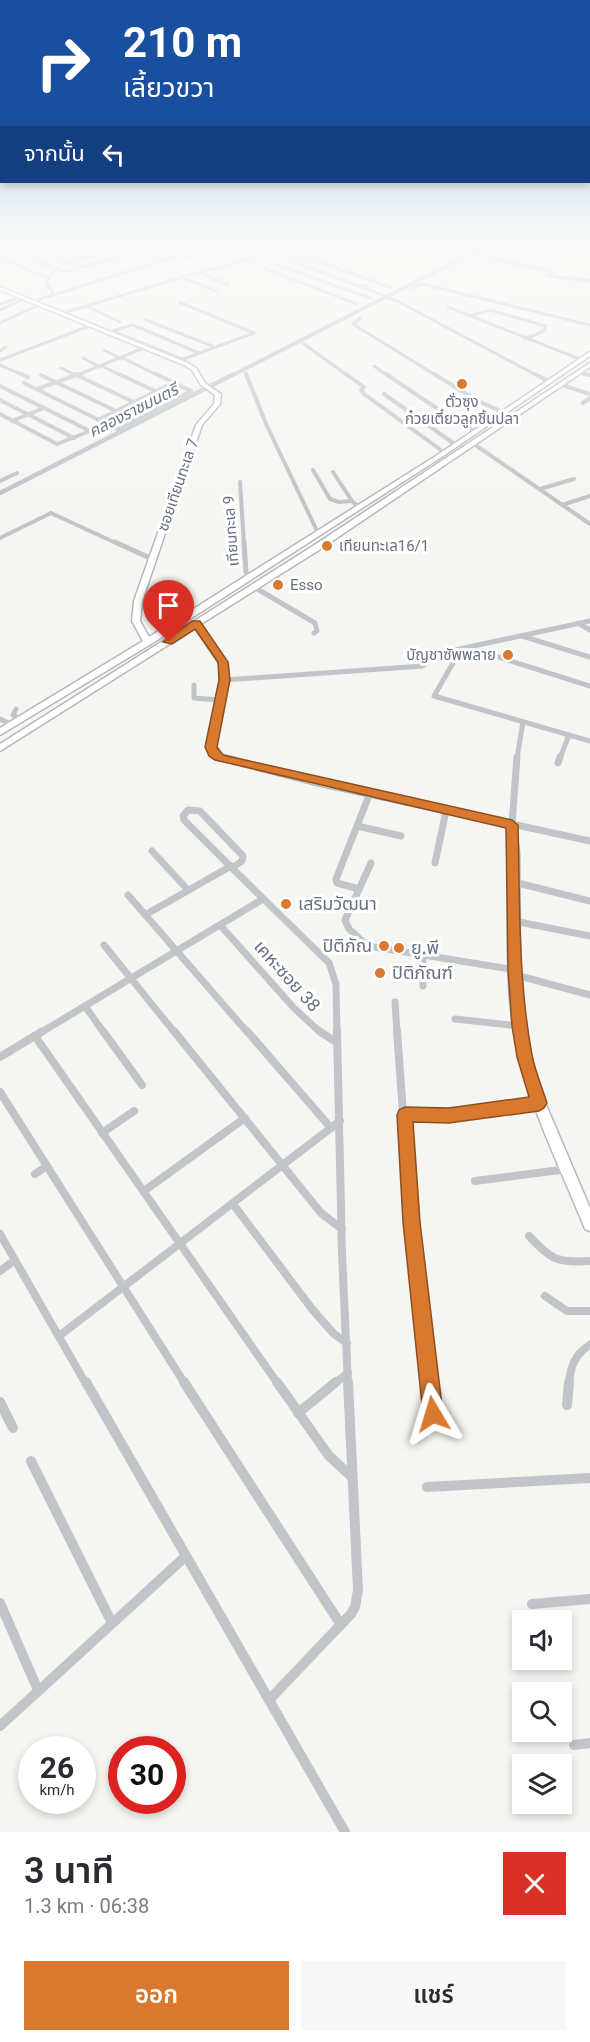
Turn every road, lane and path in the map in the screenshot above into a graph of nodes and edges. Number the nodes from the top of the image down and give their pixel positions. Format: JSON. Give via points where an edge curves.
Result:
{"nodes":[{"id":1,"x":80,"y":329,"type":"edge"},
{"id":2,"x":104,"y":329,"type":"edge"},
{"id":3,"x":118,"y":329,"type":"edge"},
{"id":4,"x":143,"y":329,"type":"edge"},
{"id":5,"x":150,"y":329,"type":"edge"},
{"id":6,"x":170,"y":329,"type":"edge"},
{"id":7,"x":246,"y":329,"type":"edge"},
{"id":8,"x":362,"y":329,"type":"edge"},
{"id":9,"x":451,"y":329,"type":"edge"},
{"id":10,"x":502,"y":329,"type":"edge"},
{"id":11,"x":545,"y":329,"type":"edge"},
{"id":12,"x":146,"y":331,"type":"junction"},
{"id":13,"x":111,"y":332,"type":"junction"},
{"id":14,"x":177,"y":332,"type":"junction"},
{"id":15,"x":164,"y":338,"type":"junction"},
{"id":16,"x":195,"y":339,"type":"junction"},
{"id":17,"x":525,"y":339,"type":"junction"},
{"id":18,"x":304,"y":344,"type":"dead end"},
{"id":19,"x":180,"y":345,"type":"junction"},
{"id":20,"x":6,"y":346,"type":"dead end"},
{"id":21,"x":212,"y":346,"type":"dead end"},
{"id":22,"x":147,"y":347,"type":"junction"},
{"id":23,"x":104,"y":350,"type":"dead end"},
{"id":24,"x":163,"y":352,"type":"junction"},
{"id":25,"x":0,"y":353,"type":"edge"},
{"id":26,"x":199,"y":353,"type":"junction"},
{"id":27,"x":590,"y":354,"type":"edge"},
{"id":28,"x":7,"y":357,"type":"junction"},
{"id":29,"x":83,"y":358,"type":"dead end"},
{"id":30,"x":122,"y":358,"type":"junction"},
{"id":31,"x":0,"y":360,"type":"edge"},
{"id":32,"x":180,"y":360,"type":"junction"},
{"id":33,"x":582,"y":360,"type":"junction"},
{"id":34,"x":0,"y":365,"type":"edge"},
{"id":35,"x":590,"y":365,"type":"edge"},
{"id":36,"x":384,"y":366,"type":"dead end"},
{"id":37,"x":101,"y":367,"type":"junction"},
{"id":38,"x":61,"y":368,"type":"dead end"},
{"id":39,"x":246,"y":373,"type":"dead end"},
{"id":40,"x":579,"y":373,"type":"junction"},
{"id":41,"x":41,"y":375,"type":"dead end"},
{"id":42,"x":76,"y":375,"type":"junction"},
{"id":43,"x":590,"y":375,"type":"edge"},
{"id":44,"x":28,"y":377,"type":"dead end"},
{"id":45,"x":57,"y":382,"type":"junction"},
{"id":46,"x":550,"y":382,"type":"junction"},
{"id":47,"x":24,"y":383,"type":"dead end"},
{"id":48,"x":173,"y":383,"type":"junction"},
{"id":49,"x":562,"y":385,"type":"junction"},
{"id":50,"x":0,"y":386,"type":"edge"},
{"id":51,"x":37,"y":389,"type":"junction"},
{"id":52,"x":155,"y":391,"type":"junction"},
{"id":53,"x":16,"y":394,"type":"junction"},
{"id":54,"x":384,"y":394,"type":"dead end"},
{"id":55,"x":590,"y":396,"type":"edge"},
{"id":56,"x":0,"y":400,"type":"edge"},
{"id":57,"x":174,"y":400,"type":"junction"},
{"id":58,"x":133,"y":402,"type":"junction"},
{"id":59,"x":583,"y":403,"type":"dead end"},
{"id":60,"x":44,"y":408,"type":"junction"},
{"id":61,"x":115,"y":411,"type":"junction"},
{"id":62,"x":153,"y":411,"type":"junction"},
{"id":63,"x":505,"y":412,"type":"junction"},
{"id":64,"x":0,"y":414,"type":"edge"},
{"id":65,"x":28,"y":414,"type":"junction"},
{"id":66,"x":98,"y":420,"type":"junction"},
{"id":67,"x":135,"y":420,"type":"junction"},
{"id":68,"x":12,"y":421,"type":"junction"},
{"id":69,"x":476,"y":432,"type":"junction"},
{"id":70,"x":491,"y":433,"type":"junction"},
{"id":71,"x":74,"y":438,"type":"junction"},
{"id":72,"x":482,"y":439,"type":"junction"},
{"id":73,"x":474,"y":444,"type":"junction"},
{"id":74,"x":456,"y":445,"type":"junction"},
{"id":75,"x":445,"y":453,"type":"junction"},
{"id":76,"x":313,"y":470,"type":"dead end"},
{"id":77,"x":333,"y":472,"type":"dead end"},
{"id":78,"x":17,"y":473,"type":"dead end"},
{"id":79,"x":574,"y":479,"type":"dead end"},
{"id":80,"x":240,"y":482,"type":"dead end"},
{"id":81,"x":0,"y":484,"type":"edge"},
{"id":82,"x":540,"y":489,"type":"junction"},
{"id":83,"x":590,"y":496,"type":"edge"},
{"id":84,"x":352,"y":501,"type":"junction"},
{"id":85,"x":562,"y":505,"type":"junction"},
{"id":86,"x":359,"y":507,"type":"junction"},
{"id":87,"x":589,"y":522,"type":"edge"},
{"id":88,"x":318,"y":533,"type":"junction"},
{"id":89,"x":0,"y":538,"type":"edge"},
{"id":90,"x":152,"y":560,"type":"junction"},
{"id":91,"x":249,"y":577,"type":"junction"},
{"id":92,"x":254,"y":587,"type":"junction"},
{"id":93,"x":590,"y":621,"type":"edge"},
{"id":94,"x":578,"y":623,"type":"junction"},
{"id":95,"x":196,"y":624,"type":"junction"},
{"id":96,"x":590,"y":630,"type":"edge"},
{"id":97,"x":314,"y":633,"type":"dead end"},
{"id":98,"x":522,"y":636,"type":"junction"},
{"id":99,"x":148,"y":642,"type":"junction"},
{"id":100,"x":470,"y":648,"type":"junction"},
{"id":101,"x":134,"y":651,"type":"junction"},
{"id":102,"x":590,"y":657,"type":"edge"},
{"id":103,"x":144,"y":658,"type":"junction"},
{"id":104,"x":453,"y":663,"type":"dead end"},
{"id":105,"x":224,"y":680,"type":"junction"},
{"id":106,"x":194,"y":685,"type":"dead end"},
{"id":107,"x":590,"y":686,"type":"edge"},
{"id":108,"x":219,"y":700,"type":"junction"},
{"id":109,"x":16,"y":709,"type":"dead end"},
{"id":110,"x":0,"y":719,"type":"edge"},
{"id":111,"x":17,"y":722,"type":"junction"},
{"id":112,"x":523,"y":723,"type":"junction"},
{"id":113,"x":0,"y":732,"type":"edge"},
{"id":114,"x":569,"y":735,"type":"junction"},
{"id":115,"x":590,"y":741,"type":"edge"},
{"id":116,"x":0,"y":748,"type":"edge"},
{"id":117,"x":558,"y":763,"type":"dead end"},
{"id":118,"x":370,"y":793,"type":"junction"},
{"id":119,"x":446,"y":811,"type":"junction"},
{"id":120,"x":512,"y":825,"type":"junction"},
{"id":121,"x":357,"y":826,"type":"junction"},
{"id":122,"x":401,"y":836,"type":"dead end"},
{"id":123,"x":590,"y":841,"type":"edge"},
{"id":124,"x":152,"y":851,"type":"dead end"},
{"id":125,"x":370,"y":863,"type":"dead end"},
{"id":126,"x":435,"y":863,"type":"dead end"},
{"id":127,"x":231,"y":867,"type":"junction"},
{"id":128,"x":514,"y":882,"type":"junction"},
{"id":129,"x":359,"y":889,"type":"junction"},
{"id":130,"x":188,"y":890,"type":"junction"},
{"id":131,"x":128,"y":895,"type":"dead end"},
{"id":132,"x":263,"y":899,"type":"junction"},
{"id":133,"x":590,"y":901,"type":"edge"},
{"id":134,"x":146,"y":915,"type":"junction"},
{"id":135,"x":514,"y":921,"type":"junction"},
{"id":136,"x":220,"y":925,"type":"junction"},
{"id":137,"x":590,"y":936,"type":"edge"},
{"id":138,"x":104,"y":945,"type":"dead end"},
{"id":139,"x":177,"y":950,"type":"junction"},
{"id":140,"x":423,"y":953,"type":"junction"},
{"id":141,"x":516,"y":973,"type":"junction"},
{"id":142,"x":131,"y":979,"type":"junction"},
{"id":143,"x":423,"y":986,"type":"dead end"},
{"id":144,"x":590,"y":994,"type":"edge"},
{"id":145,"x":395,"y":1002,"type":"dead end"},
{"id":146,"x":85,"y":1006,"type":"junction"},
{"id":147,"x":455,"y":1019,"type":"dead end"},
{"id":148,"x":520,"y":1026,"type":"junction"},
{"id":149,"x":35,"y":1036,"type":"junction"},
{"id":150,"x":336,"y":1042,"type":"junction"},
{"id":151,"x":0,"y":1057,"type":"edge"},
{"id":152,"x":142,"y":1085,"type":"dead end"},
{"id":153,"x":0,"y":1092,"type":"edge"},
{"id":154,"x":539,"y":1103,"type":"junction"},
{"id":155,"x":134,"y":1111,"type":"dead end"},
{"id":156,"x":405,"y":1115,"type":"junction"},
{"id":157,"x":245,"y":1119,"type":"junction"},
{"id":158,"x":340,"y":1121,"type":"junction"},
{"id":159,"x":332,"y":1128,"type":"junction"},
{"id":160,"x":102,"y":1132,"type":"junction"},
{"id":161,"x":46,"y":1166,"type":"junction"},
{"id":162,"x":283,"y":1166,"type":"junction"},
{"id":163,"x":568,"y":1169,"type":"junction"},
{"id":164,"x":35,"y":1174,"type":"dead end"},
{"id":165,"x":475,"y":1181,"type":"dead end"},
{"id":166,"x":144,"y":1191,"type":"junction"},
{"id":167,"x":233,"y":1204,"type":"junction"},
{"id":168,"x":590,"y":1224,"type":"edge"},
{"id":169,"x":342,"y":1229,"type":"junction"},
{"id":170,"x":0,"y":1234,"type":"edge"},
{"id":171,"x":529,"y":1236,"type":"dead end"},
{"id":172,"x":179,"y":1244,"type":"junction"},
{"id":173,"x":15,"y":1260,"type":"junction"},
{"id":174,"x":590,"y":1261,"type":"edge"},
{"id":175,"x":0,"y":1271,"type":"edge"},
{"id":176,"x":123,"y":1287,"type":"junction"},
{"id":177,"x":545,"y":1296,"type":"dead end"},
{"id":178,"x":590,"y":1311,"type":"edge"},
{"id":179,"x":60,"y":1336,"type":"junction"},
{"id":180,"x":347,"y":1343,"type":"junction"},
{"id":181,"x":590,"y":1345,"type":"edge"},
{"id":182,"x":348,"y":1373,"type":"junction"},
{"id":183,"x":0,"y":1402,"type":"edge"},
{"id":184,"x":567,"y":1405,"type":"dead end"},
{"id":185,"x":298,"y":1413,"type":"junction"},
{"id":186,"x":433,"y":1414,"type":"dead end"},
{"id":187,"x":13,"y":1428,"type":"dead end"},
{"id":188,"x":31,"y":1461,"type":"dead end"},
{"id":189,"x":352,"y":1477,"type":"junction"},
{"id":190,"x":590,"y":1478,"type":"edge"},
{"id":191,"x":427,"y":1487,"type":"dead end"},
{"id":192,"x":186,"y":1556,"type":"junction"},
{"id":193,"x":590,"y":1599,"type":"edge"},
{"id":194,"x":0,"y":1603,"type":"edge"},
{"id":195,"x":532,"y":1604,"type":"dead end"},
{"id":196,"x":112,"y":1623,"type":"junction"},
{"id":197,"x":341,"y":1624,"type":"junction"},
{"id":198,"x":38,"y":1690,"type":"junction"},
{"id":199,"x":270,"y":1699,"type":"junction"},
{"id":200,"x":0,"y":1726,"type":"edge"},
{"id":201,"x":590,"y":1743,"type":"edge"},
{"id":202,"x":574,"y":1744,"type":"dead end"},
{"id":203,"x":345,"y":1832,"type":"edge"}],
"edges":[{"from":1,"to":28,"type":"street"},
{"from":2,"to":13,"type":"main road","name":"ซอยเทียนทะเล 7"},
{"from":3,"to":13,"type":"street"},
{"from":4,"to":12,"type":"street"},
{"from":5,"to":12,"type":"street"},
{"from":6,"to":14,"type":"street"},
{"from":7,"to":26,"type":"street","via":[[254,333]]},
{"from":8,"to":63,"type":"street","via":[[478,401]]},
{"from":9,"to":46,"type":"street"},
{"from":10,"to":17,"type":"street"},
{"from":11,"to":17,"type":"street"},
{"from":12,"to":15,"type":"street"},
{"from":13,"to":22,"type":"main road","name":"ซอยเทียนทะเล 7"},
{"from":14,"to":15,"type":"street"},
{"from":14,"to":16,"type":"street"},
{"from":15,"to":19,"type":"street"},
{"from":15,"to":22,"type":"street"},
{"from":16,"to":19,"type":"street"},
{"from":16,"to":21,"type":"street"},
{"from":17,"to":33,"type":"street"},
{"from":18,"to":75,"type":"street","via":[[365,387],[361,390],[364,394]]},
{"from":19,"to":24,"type":"street"},
{"from":19,"to":26,"type":"street"},
{"from":20,"to":25,"type":"street"},
{"from":22,"to":24,"type":"street"},
{"from":22,"to":30,"type":"street"},
{"from":22,"to":32,"type":"main road","name":"ซอยเทียนทะเล 7"},
{"from":23,"to":30,"type":"street"},
{"from":24,"to":32,"type":"street"},
{"from":25,"to":28,"type":"street"},
{"from":26,"to":32,"type":"street"},
{"from":27,"to":33,"type":"main road"},
{"from":28,"to":31,"type":"street"},
{"from":29,"to":37,"type":"street"},
{"from":30,"to":37,"type":"street"},
{"from":30,"to":48,"type":"street"},
{"from":32,"to":90,"type":"main road","name":"ซอยเทียนทะเล 7","via":[[216,392],[217,404],[199,425]]},
{"from":33,"to":46,"type":"main road"},
{"from":34,"to":44,"type":"street"},
{"from":35,"to":40,"type":"main road"},
{"from":36,"to":69,"type":"street","via":[[375,367]]},
{"from":37,"to":42,"type":"street"},
{"from":37,"to":52,"type":"street"},
{"from":38,"to":42,"type":"street"},
{"from":39,"to":88,"type":"street"},
{"from":40,"to":43,"type":"street"},
{"from":40,"to":49,"type":"main road"},
{"from":41,"to":45,"type":"street"},
{"from":42,"to":45,"type":"street"},
{"from":42,"to":58,"type":"street"},
{"from":45,"to":51,"type":"street"},
{"from":45,"to":61,"type":"street"},
{"from":46,"to":63,"type":"main road"},
{"from":47,"to":51,"type":"street"},
{"from":48,"to":52,"type":"street"},
{"from":48,"to":57,"type":"street","via":[[191,391]]},
{"from":49,"to":55,"type":"street"},
{"from":49,"to":70,"type":"main road"},
{"from":50,"to":53,"type":"street"},
{"from":51,"to":66,"type":"street"},
{"from":52,"to":57,"type":"street"},
{"from":52,"to":58,"type":"street"},
{"from":53,"to":56,"type":"street"},
{"from":53,"to":60,"type":"street"},
{"from":54,"to":74,"type":"street"},
{"from":55,"to":59,"type":"street"},
{"from":56,"to":65,"type":"street"},
{"from":57,"to":62,"type":"street"},
{"from":58,"to":61,"type":"street"},
{"from":58,"to":62,"type":"street"},
{"from":60,"to":65,"type":"street"},
{"from":60,"to":71,"type":"street","via":[[90,431]]},
{"from":61,"to":66,"type":"street"},
{"from":61,"to":67,"type":"street"},
{"from":62,"to":67,"type":"street"},
{"from":63,"to":69,"type":"main road"},
{"from":64,"to":68,"type":"street"},
{"from":65,"to":68,"type":"street"},
{"from":65,"to":71,"type":"street"},
{"from":66,"to":67,"type":"street","via":[[117,429]]},
{"from":68,"to":71,"type":"street","via":[[57,444]]},
{"from":69,"to":70,"type":"main road"},
{"from":69,"to":72,"type":"main road"},
{"from":69,"to":74,"type":"main road"},
{"from":70,"to":72,"type":"main road"},
{"from":72,"to":73,"type":"main road"},
{"from":73,"to":82,"type":"street"},
{"from":73,"to":92,"type":"main road"},
{"from":74,"to":75,"type":"main road"},
{"from":75,"to":86,"type":"main road"},
{"from":76,"to":84,"type":"street","via":[[330,499]]},
{"from":77,"to":84,"type":"street"},
{"from":78,"to":81,"type":"street"},
{"from":79,"to":82,"type":"street"},
{"from":80,"to":91,"type":"street","name":"เทียนทะเล 9"},
{"from":82,"to":85,"type":"street"},
{"from":83,"to":85,"type":"street"},
{"from":84,"to":86,"type":"street"},
{"from":85,"to":87,"type":"street"},
{"from":86,"to":88,"type":"main road"},
{"from":88,"to":91,"type":"main road"},
{"from":89,"to":90,"type":"street","via":[[51,513]]},
{"from":90,"to":99,"type":"main road","name":"ซอยเทียนทะเล 7","via":[[135,613]]},
{"from":91,"to":99,"type":"main road"},
{"from":92,"to":95,"type":"main road"},
{"from":92,"to":97,"type":"street","via":[[315,623]]},
{"from":93,"to":94,"type":"street"},
{"from":94,"to":96,"type":"street"},
{"from":94,"to":98,"type":"street"},
{"from":95,"to":103,"type":"main road"},
{"from":95,"to":105,"type":"main road","via":[[223,662]]},
{"from":98,"to":100,"type":"street"},
{"from":98,"to":102,"type":"street"},
{"from":99,"to":101,"type":"main road"},
{"from":100,"to":105,"type":"street","via":[[436,654],[423,666]]},
{"from":100,"to":107,"type":"street"},
{"from":101,"to":103,"type":"main road","via":[[144,652]]},
{"from":101,"to":111,"type":"main road"},
{"from":103,"to":116,"type":"main road"},
{"from":104,"to":112,"type":"street","via":[[434,696]]},
{"from":105,"to":108,"type":"main road"},
{"from":106,"to":108,"type":"street","via":[[194,698]]},
{"from":108,"to":118,"type":"main road","via":[[211,747],[219,758]]},
{"from":109,"to":111,"type":"street","via":[[13,714]]},
{"from":110,"to":111,"type":"street"},
{"from":111,"to":113,"type":"main road"},
{"from":112,"to":114,"type":"street"},
{"from":112,"to":120,"type":"street","via":[[515,769]]},
{"from":114,"to":115,"type":"street"},
{"from":114,"to":117,"type":"street"},
{"from":118,"to":119,"type":"main road"},
{"from":118,"to":121,"type":"street"},
{"from":119,"to":120,"type":"main road"},
{"from":119,"to":126,"type":"street"},
{"from":120,"to":123,"type":"street"},
{"from":120,"to":128,"type":"main road"},
{"from":121,"to":122,"type":"street"},
{"from":121,"to":129,"type":"street","via":[[336,879],[337,883]]},
{"from":124,"to":130,"type":"street"},
{"from":125,"to":129,"type":"street"},
{"from":127,"to":127,"type":"street","via":[[242,861],[243,856],[200,811],[188,810],[184,820]]},
{"from":127,"to":130,"type":"street"},
{"from":127,"to":132,"type":"street"},
{"from":128,"to":133,"type":"street"},
{"from":128,"to":135,"type":"main road"},
{"from":129,"to":140,"type":"street","via":[[345,924],[359,941],[368,946]]},
{"from":130,"to":134,"type":"street"},
{"from":131,"to":134,"type":"street"},
{"from":132,"to":136,"type":"street"},
{"from":132,"to":150,"type":"street","via":[[333,968]]},
{"from":134,"to":139,"type":"street"},
{"from":135,"to":137,"type":"street"},
{"from":135,"to":141,"type":"main road"},
{"from":136,"to":139,"type":"street"},
{"from":136,"to":150,"type":"street","name":"เคหะซอย 38","via":[[306,1020]]},
{"from":138,"to":142,"type":"street"},
{"from":139,"to":142,"type":"street"},
{"from":139,"to":159,"type":"street"},
{"from":140,"to":141,"type":"street"},
{"from":140,"to":143,"type":"street"},
{"from":141,"to":144,"type":"street"},
{"from":141,"to":148,"type":"main road"},
{"from":142,"to":146,"type":"street"},
{"from":142,"to":157,"type":"street"},
{"from":145,"to":156,"type":"street"},
{"from":146,"to":149,"type":"street"},
{"from":146,"to":152,"type":"street"},
{"from":147,"to":148,"type":"street"},
{"from":148,"to":154,"type":"main road"},
{"from":149,"to":151,"type":"street"},
{"from":149,"to":160,"type":"street"},
{"from":150,"to":158,"type":"street"},
{"from":153,"to":161,"type":"street"},
{"from":154,"to":156,"type":"street","via":[[449,1116]]},
{"from":154,"to":163,"type":"main road"},
{"from":155,"to":160,"type":"street"},
{"from":156,"to":186,"type":"street","via":[[411,1222]]},
{"from":157,"to":162,"type":"street"},
{"from":157,"to":166,"type":"street"},
{"from":158,"to":159,"type":"street"},
{"from":158,"to":169,"type":"street"},
{"from":159,"to":162,"type":"street"},
{"from":160,"to":166,"type":"street"},
{"from":161,"to":164,"type":"street"},
{"from":161,"to":176,"type":"street"},
{"from":162,"to":167,"type":"street"},
{"from":162,"to":169,"type":"street","via":[[321,1213]]},
{"from":163,"to":165,"type":"street"},
{"from":163,"to":168,"type":"main road"},
{"from":166,"to":172,"type":"street"},
{"from":167,"to":172,"type":"street"},
{"from":167,"to":180,"type":"street","via":[[318,1316]]},
{"from":169,"to":180,"type":"street"},
{"from":170,"to":173,"type":"street"},
{"from":171,"to":174,"type":"street","via":[[553,1260]]},
{"from":172,"to":176,"type":"street"},
{"from":172,"to":185,"type":"street"},
{"from":173,"to":175,"type":"street"},
{"from":173,"to":179,"type":"street"},
{"from":176,"to":179,"type":"street"},
{"from":176,"to":197,"type":"street"},
{"from":177,"to":178,"type":"street","via":[[567,1311]]},
{"from":179,"to":192,"type":"street"},
{"from":180,"to":182,"type":"street"},
{"from":181,"to":184,"type":"street","via":[[579,1351],[571,1364]]},
{"from":182,"to":185,"type":"street"},
{"from":182,"to":189,"type":"street"},
{"from":183,"to":187,"type":"street"},
{"from":185,"to":189,"type":"street","via":[[329,1456]]},
{"from":188,"to":196,"type":"street"},
{"from":189,"to":197,"type":"street","via":[[357,1590],[355,1607]]},
{"from":190,"to":191,"type":"street"},
{"from":192,"to":196,"type":"street"},
{"from":192,"to":199,"type":"street"},
{"from":193,"to":195,"type":"street"},
{"from":194,"to":198,"type":"street"},
{"from":196,"to":198,"type":"street"},
{"from":197,"to":199,"type":"street"},
{"from":198,"to":200,"type":"street"},
{"from":199,"to":203,"type":"street"},
{"from":201,"to":202,"type":"street"}]}
